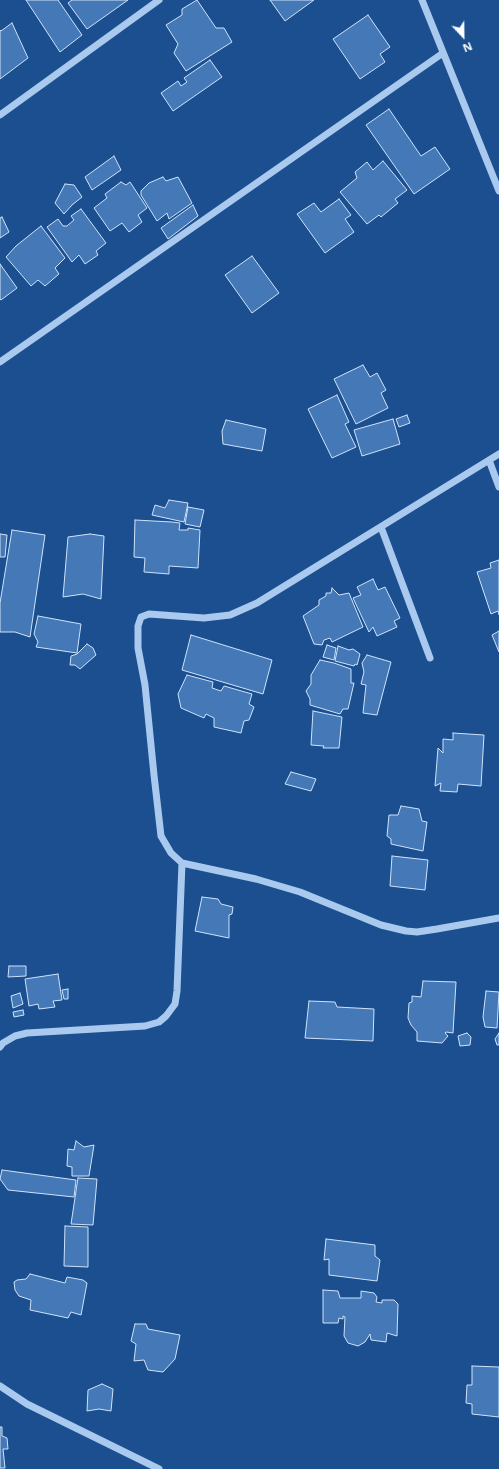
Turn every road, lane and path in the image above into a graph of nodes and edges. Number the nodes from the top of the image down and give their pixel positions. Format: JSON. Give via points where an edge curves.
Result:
{"nodes":[{"id":1,"x":159,"y":0,"type":"edge"},
{"id":2,"x":422,"y":0,"type":"edge"},
{"id":3,"x":443,"y":53,"type":"junction"},
{"id":4,"x":0,"y":115,"type":"edge"},
{"id":5,"x":499,"y":191,"type":"edge"},
{"id":6,"x":0,"y":362,"type":"edge"},
{"id":7,"x":499,"y":454,"type":"edge"},
{"id":8,"x":489,"y":460,"type":"junction"},
{"id":9,"x":499,"y":487,"type":"edge"},
{"id":10,"x":381,"y":527,"type":"junction"},
{"id":11,"x":430,"y":658,"type":"dead end"},
{"id":12,"x":182,"y":863,"type":"junction"},
{"id":13,"x":499,"y":918,"type":"edge"},
{"id":14,"x":0,"y":1047,"type":"edge"},
{"id":15,"x":0,"y":1386,"type":"edge"},
{"id":16,"x":159,"y":1469,"type":"edge"}],
"edges":[{"from":1,"to":4,"type":"street"},
{"from":2,"to":3,"type":"street"},
{"from":3,"to":5,"type":"street"},
{"from":3,"to":6,"type":"street"},
{"from":7,"to":8,"type":"street"},
{"from":8,"to":9,"type":"street"},
{"from":8,"to":10,"type":"street"},
{"from":10,"to":11,"type":"street"},
{"from":10,"to":12,"type":"street","via":[[257,603],[230,615],[204,618],[149,614],[141,617],[138,626],[138,648],[145,685],[161,836],[171,853]]},
{"from":12,"to":13,"type":"street","via":[[256,879],[300,892],[380,925],[406,931],[417,932]]},
{"from":12,"to":14,"type":"street","via":[[177,991],[174,1004],[166,1016],[159,1022],[145,1026],[28,1033],[15,1036]]},
{"from":15,"to":16,"type":"street","via":[[27,1404]]}]}
